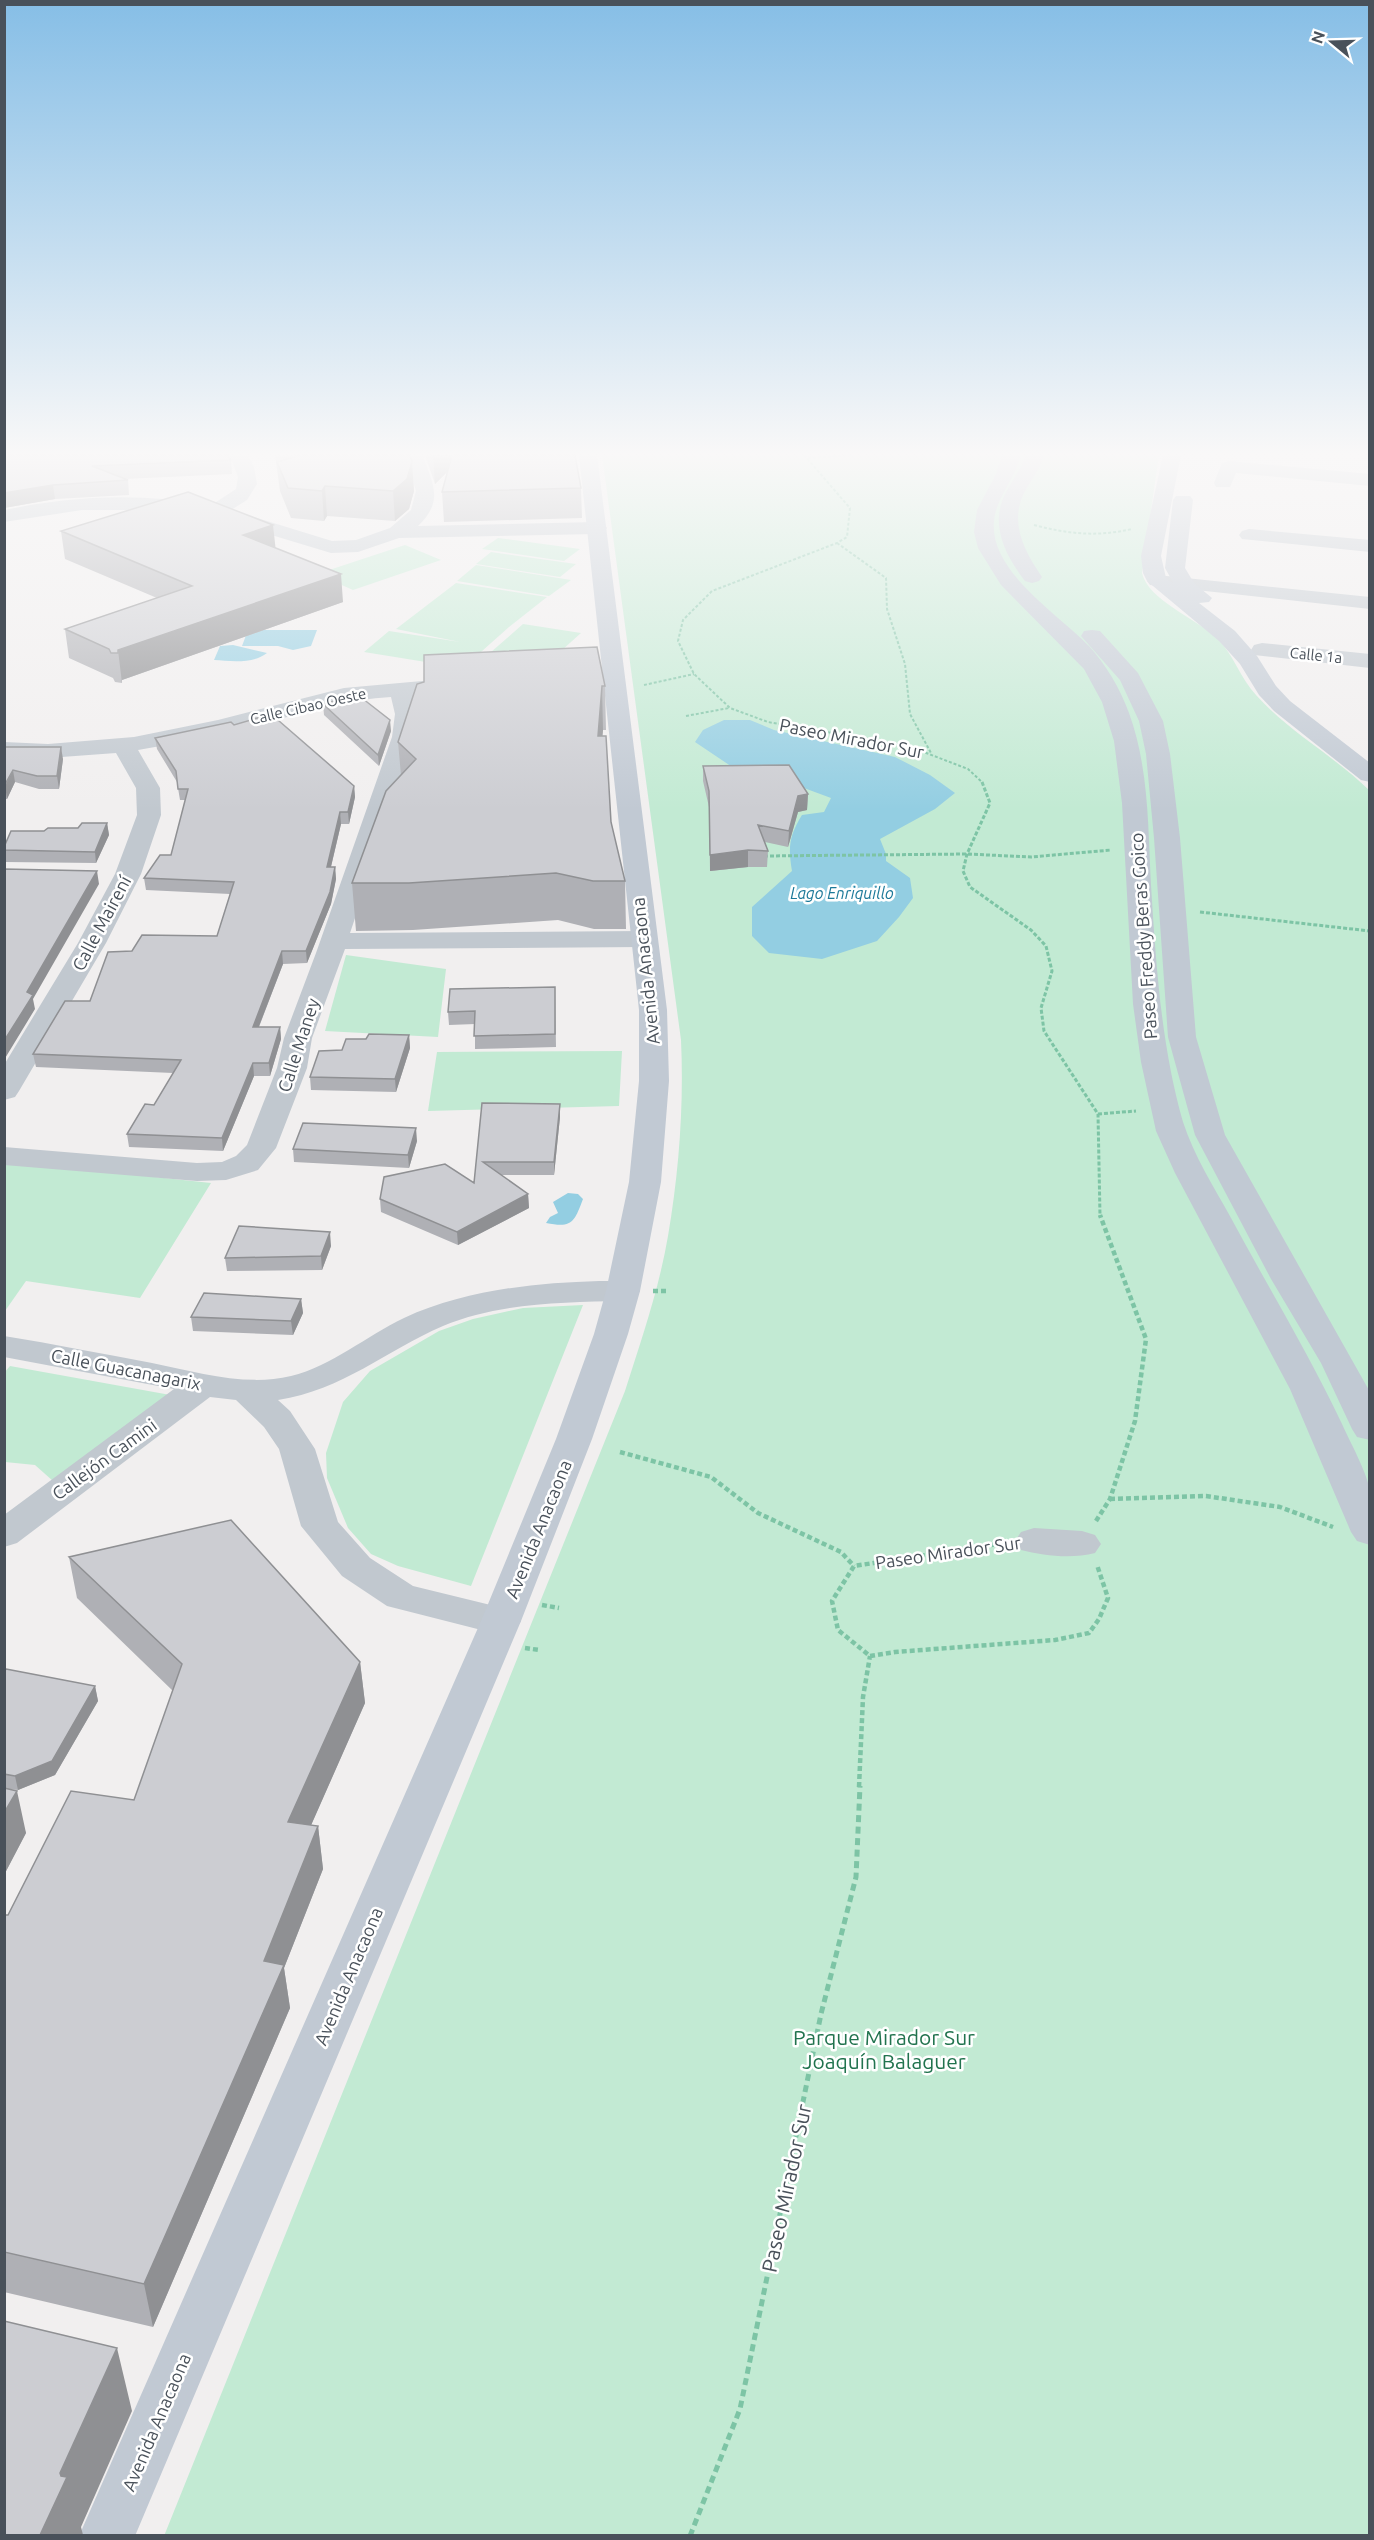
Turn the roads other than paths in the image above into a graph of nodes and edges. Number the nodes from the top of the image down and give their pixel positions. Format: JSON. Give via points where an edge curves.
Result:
{"nodes":[{"id":1,"x":603,"y":574,"type":"edge"},
{"id":2,"x":1004,"y":574,"type":"edge"},
{"id":3,"x":1029,"y":574,"type":"edge"},
{"id":4,"x":1153,"y":574,"type":"edge"},
{"id":5,"x":1177,"y":574,"type":"edge"},
{"id":6,"x":1156,"y":581,"type":"junction"},
{"id":7,"x":1184,"y":584,"type":"junction"},
{"id":8,"x":1370,"y":603,"type":"edge"},
{"id":9,"x":1262,"y":650,"type":"junction"},
{"id":10,"x":1370,"y":661,"type":"edge"},
{"id":11,"x":448,"y":687,"type":"edge"},
{"id":12,"x":400,"y":689,"type":"junction"},
{"id":13,"x":124,"y":747,"type":"junction"},
{"id":14,"x":4,"y":749,"type":"edge"},
{"id":15,"x":1370,"y":753,"type":"edge"},
{"id":16,"x":1370,"y":775,"type":"edge"},
{"id":17,"x":643,"y":939,"type":"junction"},
{"id":18,"x":334,"y":941,"type":"junction"},
{"id":19,"x":4,"y":1091,"type":"edge"},
{"id":20,"x":4,"y":1156,"type":"edge"},
{"id":21,"x":622,"y":1292,"type":"junction"},
{"id":22,"x":4,"y":1346,"type":"edge"},
{"id":23,"x":204,"y":1384,"type":"junction"},
{"id":24,"x":248,"y":1392,"type":"junction"},
{"id":25,"x":1370,"y":1429,"type":"edge"},
{"id":26,"x":1370,"y":1532,"type":"edge"},
{"id":27,"x":4,"y":1534,"type":"edge"},
{"id":28,"x":1034,"y":1541,"type":"road end"},
{"id":29,"x":1082,"y":1544,"type":"road end"},
{"id":30,"x":501,"y":1621,"type":"junction"},
{"id":31,"x":107,"y":2535,"type":"edge"}],
"edges":[{"from":1,"to":17,"type":"street","name":"Avenida Anacaona"},
{"from":2,"to":26,"type":"street","name":"Paseo Freddy Beras Goico","via":[[1081,651],[1114,702],[1129,750],[1146,1008],[1154,1064],[1170,1126],[1245,1277],[1299,1373]]},
{"from":3,"to":25,"type":"street","name":"Paseo Freddy Beras Goico","via":[[1130,678],[1151,721],[1158,754],[1182,1037],[1192,1078],[1210,1135],[1338,1363]]},
{"from":4,"to":6,"type":"street"},
{"from":5,"to":7,"type":"street"},
{"from":6,"to":7,"type":"street"},
{"from":6,"to":16,"type":"street","via":[[1227,636],[1282,706]]},
{"from":7,"to":8,"type":"street"},
{"from":7,"to":9,"type":"street"},
{"from":9,"to":10,"type":"street","name":"Calle 1a"},
{"from":9,"to":15,"type":"street","via":[[1298,698]]},
{"from":11,"to":12,"type":"street","name":"Calle Cibao Oeste"},
{"from":12,"to":13,"type":"street","name":"Calle Cibao Oeste","via":[[344,695]]},
{"from":12,"to":18,"type":"street","name":"Calle Maney","via":[[407,714],[404,737]]},
{"from":13,"to":14,"type":"street","name":"Calle Cibao Oeste"},
{"from":13,"to":19,"type":"street","name":"Calle Mairení","via":[[148,788],[149,814],[117,874],[92,943]]},
{"from":17,"to":18,"type":"street"},
{"from":17,"to":21,"type":"street","name":"Avenida Anacaona","via":[[653,1010],[654,1081],[645,1182]]},
{"from":18,"to":20,"type":"street","name":"Calle Maney","via":[[273,1120],[261,1148],[247,1163],[226,1171],[197,1172]]},
{"from":21,"to":24,"type":"street","name":"Calle Guacanagarix","via":[[536,1295],[480,1305],[434,1318],[335,1372],[292,1387]]},
{"from":21,"to":30,"type":"street","name":"Avenida Anacaona","via":[[574,1439]]},
{"from":22,"to":23,"type":"street","name":"Calle Guacanagarix"},
{"from":23,"to":24,"type":"street","name":"Calle Guacanagarix"},
{"from":23,"to":27,"type":"street","name":"Callejón Camini"},
{"from":24,"to":30,"type":"street","via":[[277,1419],[297,1449],[320,1526],[356,1567],[401,1596]]},
{"from":28,"to":29,"type":"street","name":"Paseo Mirador Sur"},
{"from":30,"to":31,"type":"street","name":"Avenida Anacaona"}]}
